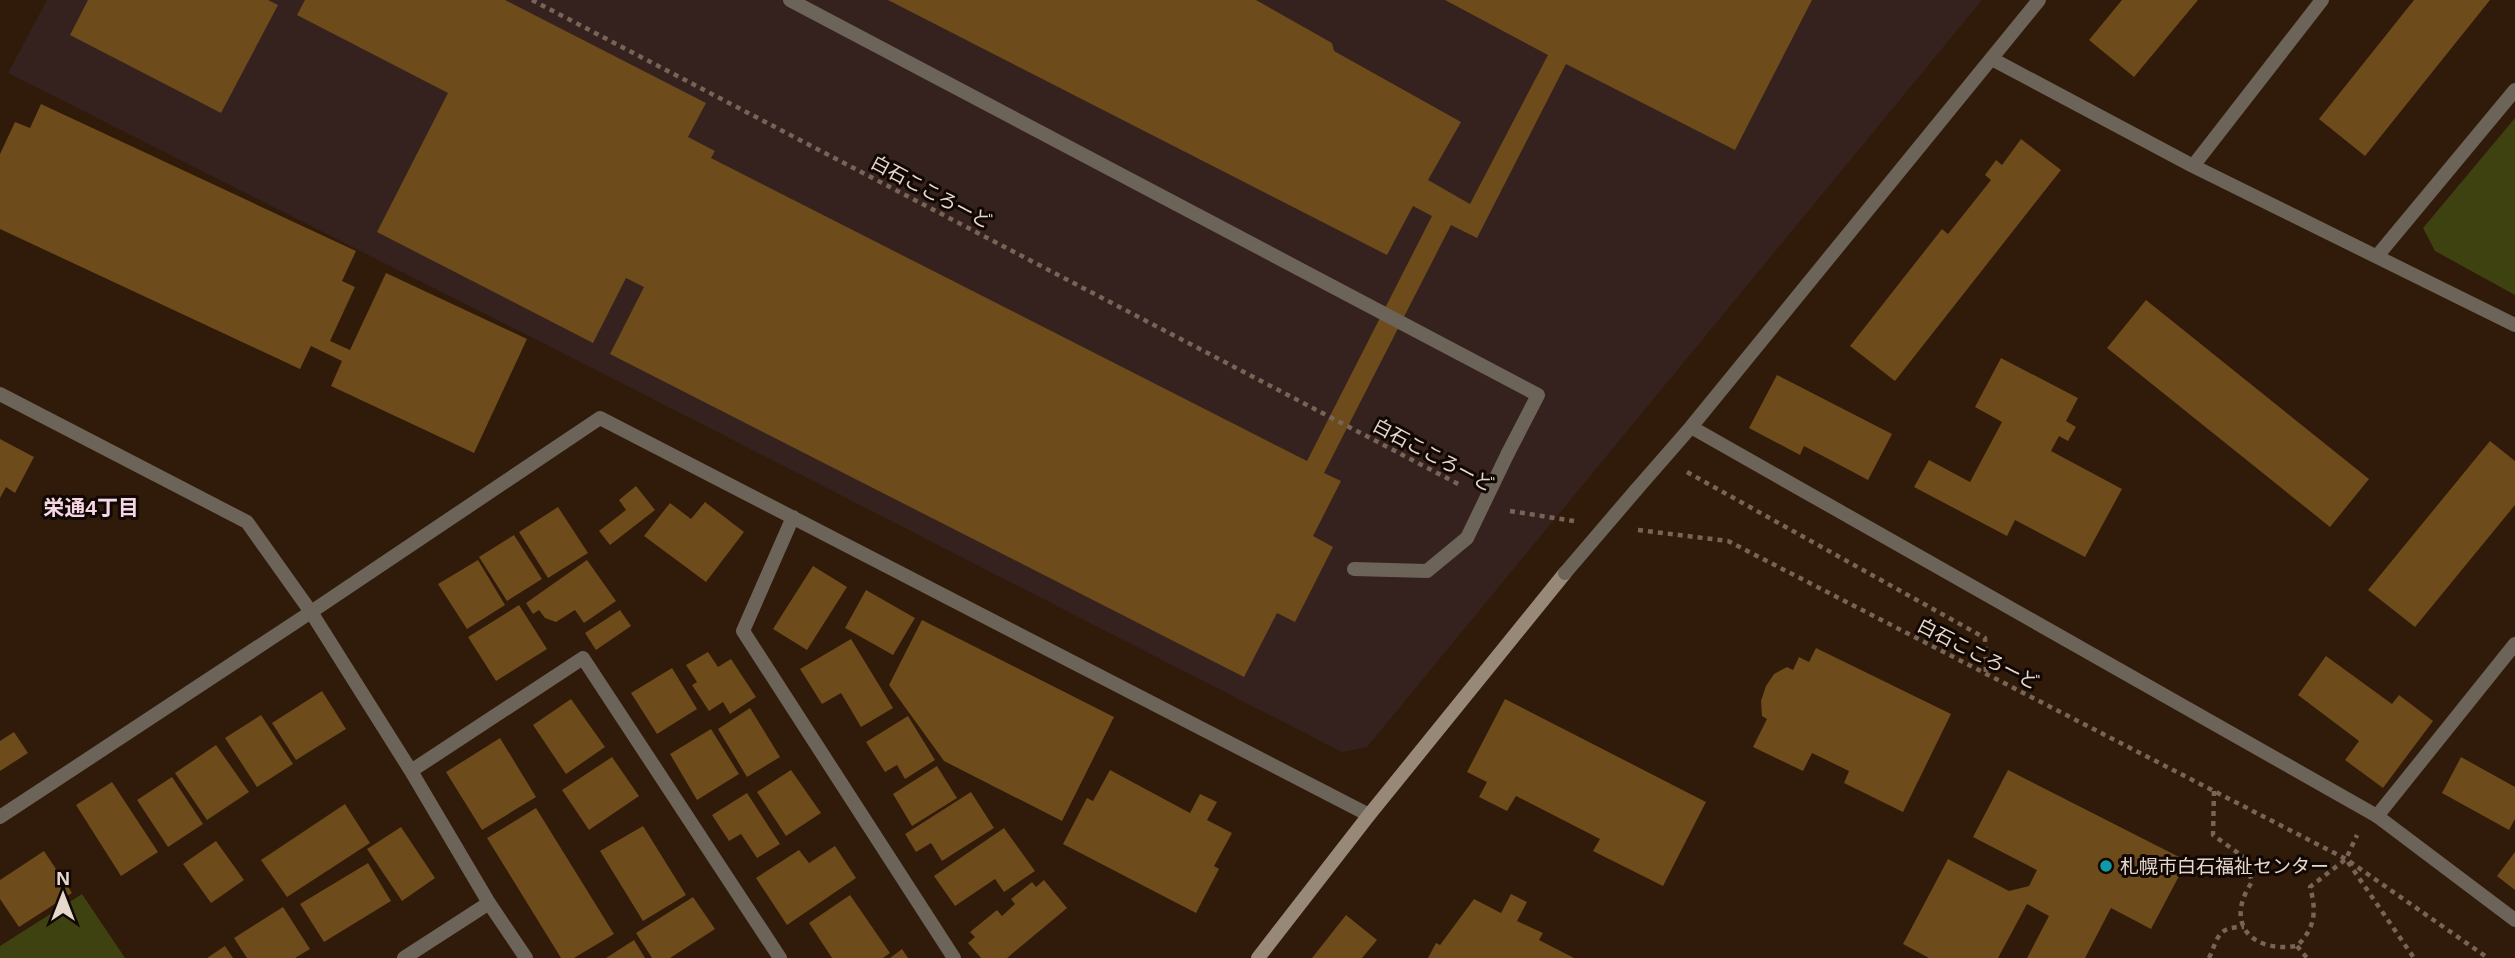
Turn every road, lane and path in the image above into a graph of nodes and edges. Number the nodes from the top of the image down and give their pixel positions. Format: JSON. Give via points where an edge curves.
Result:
{"nodes":[{"id":1,"x":533,"y":0,"type":"edge"},
{"id":2,"x":548,"y":0,"type":"edge"},
{"id":3,"x":790,"y":0,"type":"edge"},
{"id":4,"x":2039,"y":0,"type":"edge"},
{"id":5,"x":2322,"y":0,"type":"edge"},
{"id":6,"x":549,"y":8,"type":"junction"},
{"id":7,"x":1992,"y":59,"type":"junction"},
{"id":8,"x":2515,"y":90,"type":"edge"},
{"id":9,"x":2193,"y":166,"type":"junction"},
{"id":10,"x":2378,"y":255,"type":"junction"},
{"id":11,"x":2515,"y":324,"type":"edge"},
{"id":12,"x":0,"y":394,"type":"edge"},
{"id":13,"x":1691,"y":427,"type":"junction"},
{"id":14,"x":1663,"y":459,"type":"junction"},
{"id":15,"x":1464,"y":487,"type":"dead end"},
{"id":16,"x":1501,"y":506,"type":"dead end"},
{"id":17,"x":793,"y":517,"type":"junction"},
{"id":18,"x":1586,"y":523,"type":"dead end"},
{"id":19,"x":1634,"y":529,"type":"dead end"},
{"id":20,"x":1354,"y":569,"type":"dead end"},
{"id":21,"x":311,"y":612,"type":"junction"},
{"id":22,"x":2515,"y":644,"type":"edge"},
{"id":23,"x":1986,"y":674,"type":"junction"},
{"id":24,"x":411,"y":771,"type":"junction"},
{"id":25,"x":2214,"y":791,"type":"junction"},
{"id":26,"x":1369,"y":815,"type":"junction"},
{"id":27,"x":0,"y":817,"type":"edge"},
{"id":28,"x":2377,"y":817,"type":"junction"},
{"id":29,"x":2346,"y":859,"type":"junction"},
{"id":30,"x":489,"y":903,"type":"junction"},
{"id":31,"x":2515,"y":920,"type":"edge"},
{"id":32,"x":2244,"y":927,"type":"junction"},
{"id":33,"x":2297,"y":946,"type":"junction"},
{"id":34,"x":404,"y":958,"type":"edge"},
{"id":35,"x":526,"y":958,"type":"edge"},
{"id":36,"x":780,"y":958,"type":"edge"},
{"id":37,"x":954,"y":958,"type":"edge"},
{"id":38,"x":1258,"y":958,"type":"edge"},
{"id":39,"x":2209,"y":958,"type":"edge"},
{"id":40,"x":2307,"y":958,"type":"edge"},
{"id":41,"x":2414,"y":958,"type":"edge"},
{"id":42,"x":2488,"y":958,"type":"edge"}],
"edges":[{"from":1,"to":6,"type":"path","name":"白石こころーど"},
{"from":2,"to":6,"type":"path"},
{"from":3,"to":20,"type":"street","bridge":true,"via":[[1538,396],[1467,538],[1427,571]]},
{"from":4,"to":7,"type":"street"},
{"from":5,"to":9,"type":"street"},
{"from":6,"to":15,"type":"path","name":"白石こころーど"},
{"from":7,"to":9,"type":"street"},
{"from":7,"to":13,"type":"street"},
{"from":8,"to":10,"type":"street"},
{"from":9,"to":10,"type":"street"},
{"from":10,"to":11,"type":"street"},
{"from":12,"to":21,"type":"street","via":[[247,522]]},
{"from":13,"to":14,"type":"street"},
{"from":13,"to":28,"type":"street"},
{"from":14,"to":23,"type":"path","via":[[1984,638]]},
{"from":14,"to":26,"type":"street","bridge":true},
{"from":16,"to":18,"type":"path","name":"白石こころーど","via":[[1513,513]]},
{"from":17,"to":21,"type":"street","via":[[600,418]]},
{"from":17,"to":26,"type":"street"},
{"from":17,"to":37,"type":"street","via":[[743,631]]},
{"from":19,"to":23,"type":"path","name":"白石こころーど","via":[[1728,541]]},
{"from":21,"to":24,"type":"street"},
{"from":21,"to":27,"type":"street"},
{"from":22,"to":28,"type":"street"},
{"from":23,"to":25,"type":"path","name":"白石こころーど"},
{"from":24,"to":30,"type":"street"},
{"from":24,"to":36,"type":"street","via":[[583,658]]},
{"from":25,"to":29,"type":"path","name":"白石こころーど"},
{"from":25,"to":32,"type":"path","via":[[2213,835],[2245,858],[2252,882],[2240,912]]},
{"from":26,"to":38,"type":"street"},
{"from":28,"to":31,"type":"street"},
{"from":29,"to":33,"type":"path","via":[[2310,887],[2315,919]]},
{"from":29,"to":41,"type":"path","name":"白石こころーど"},
{"from":29,"to":42,"type":"path","name":"白石こころーど"},
{"from":30,"to":34,"type":"street"},
{"from":30,"to":35,"type":"street"},
{"from":32,"to":33,"type":"path","via":[[2254,940],[2268,947]]},
{"from":32,"to":39,"type":"path","via":[[2228,927],[2221,933]]},
{"from":33,"to":40,"type":"path"}]}
